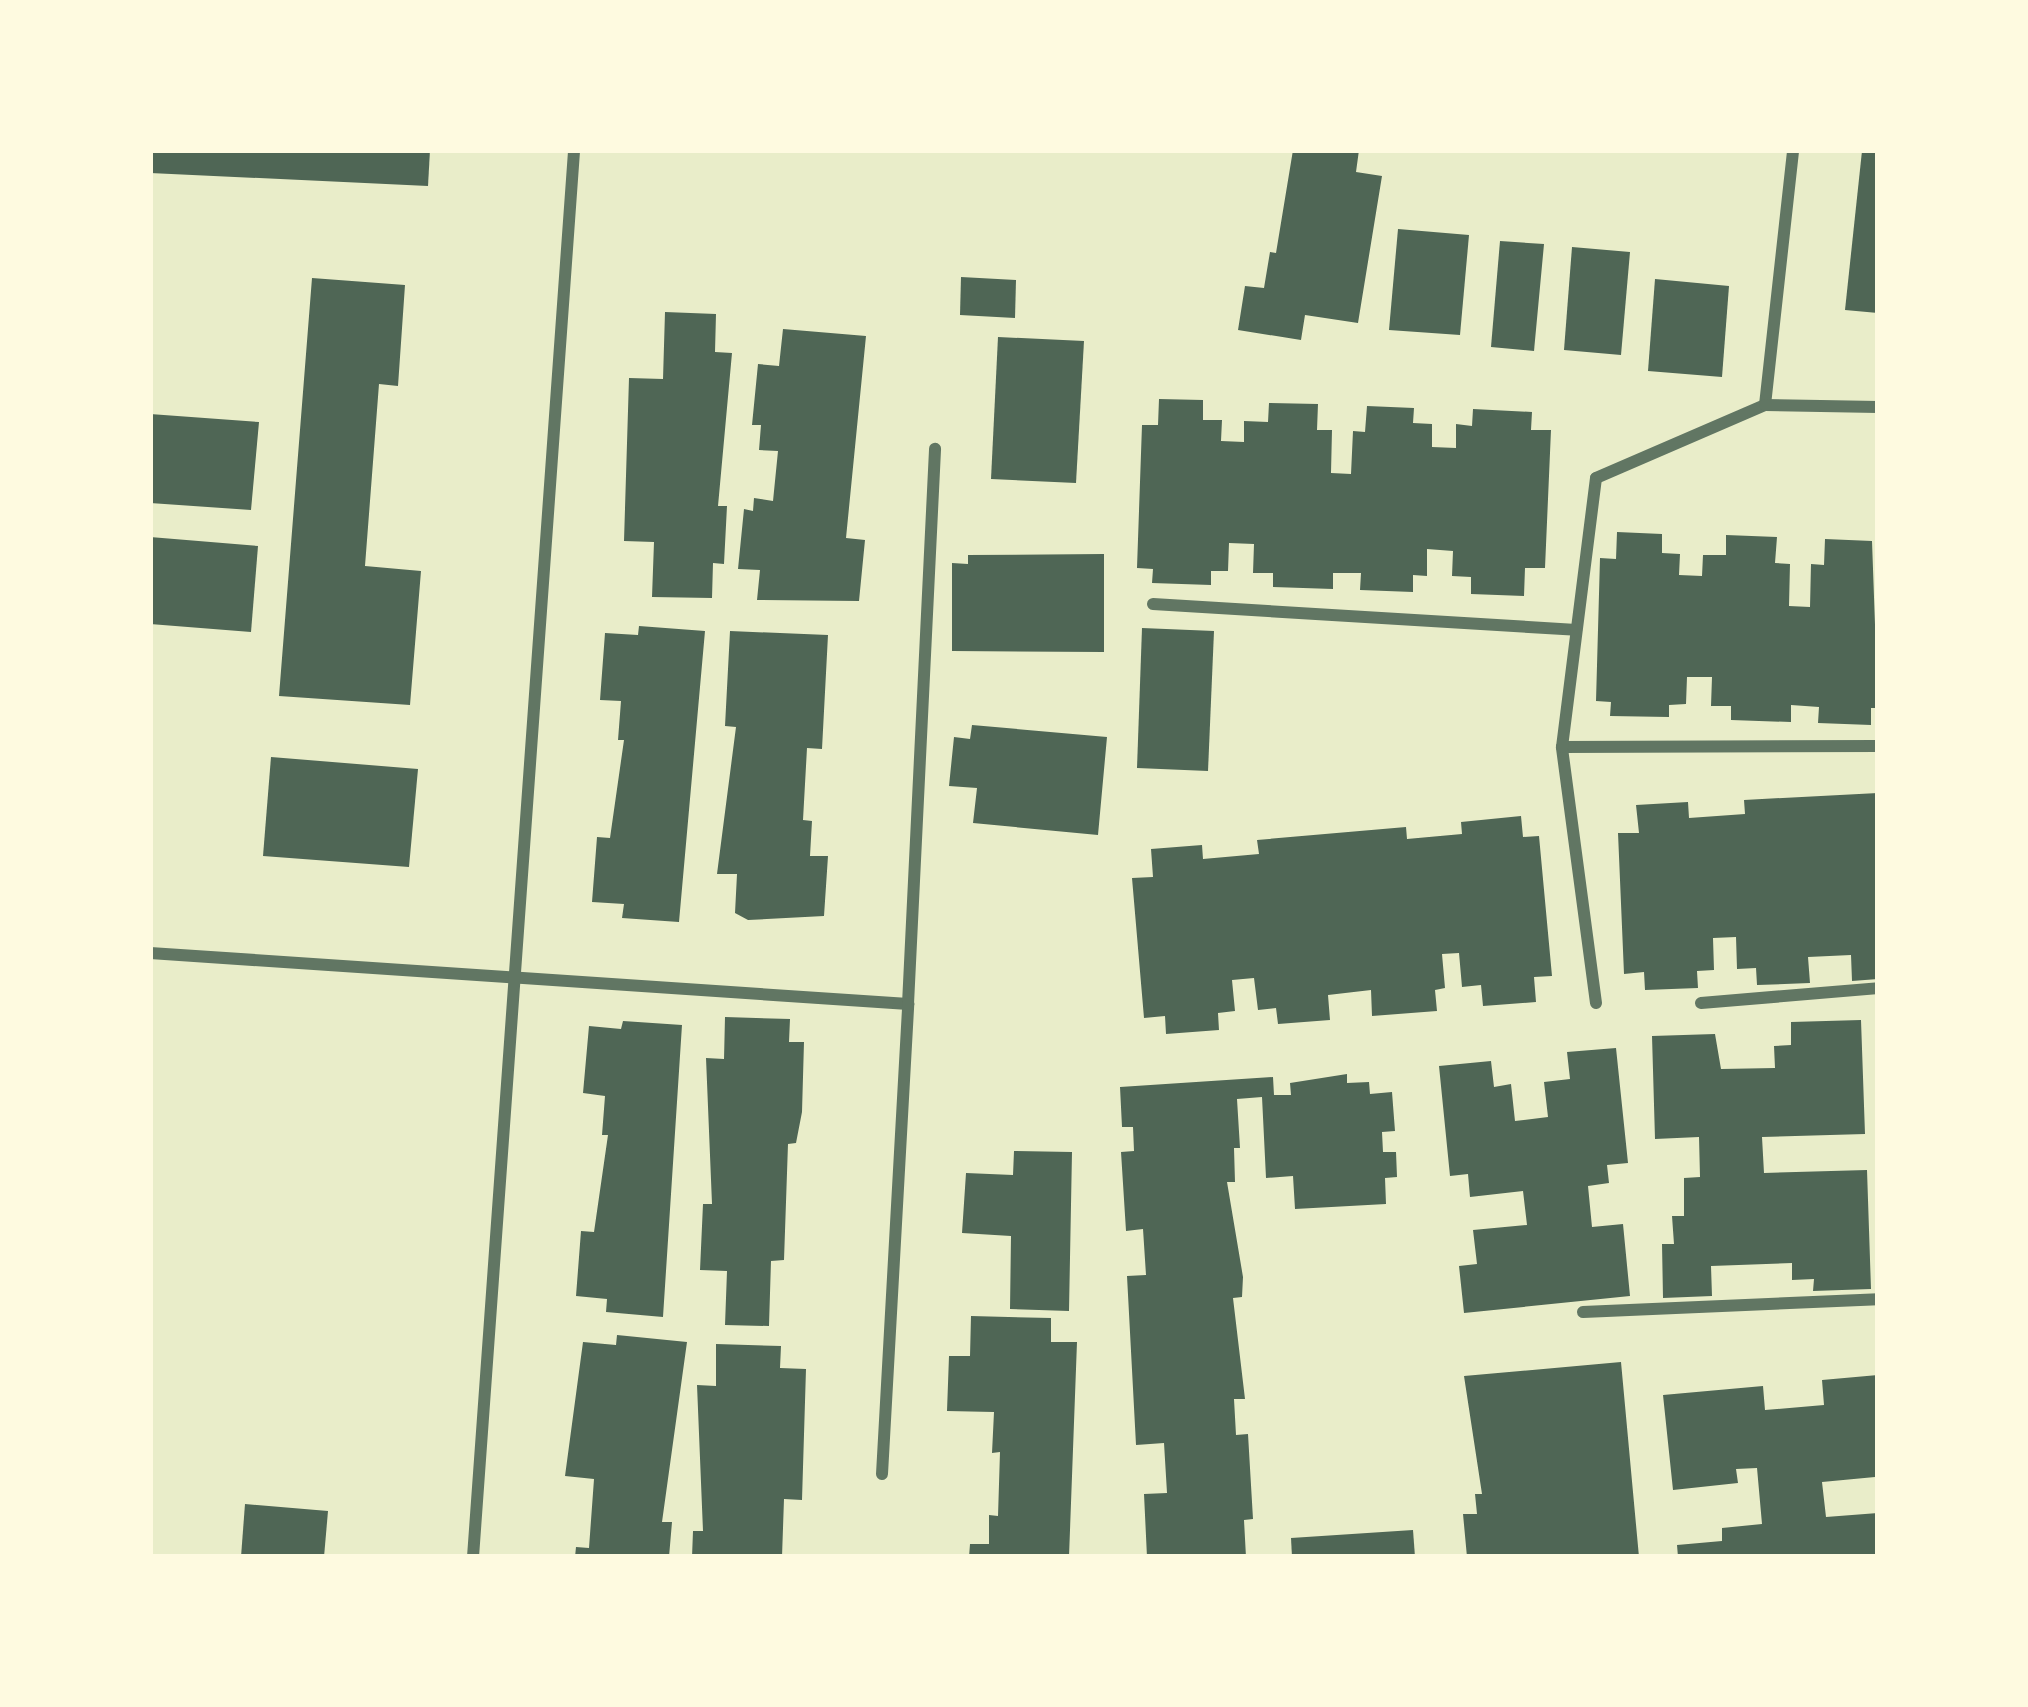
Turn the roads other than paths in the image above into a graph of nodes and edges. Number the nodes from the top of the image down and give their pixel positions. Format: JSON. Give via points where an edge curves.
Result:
{"nodes":[{"id":1,"x":574,"y":150,"type":"edge"},
{"id":2,"x":1793,"y":150,"type":"edge"},
{"id":3,"x":1765,"y":405,"type":"junction"},
{"id":4,"x":1878,"y":407,"type":"edge"},
{"id":5,"x":935,"y":449,"type":"dead end"},
{"id":6,"x":1153,"y":604,"type":"dead end"},
{"id":7,"x":1576,"y":631,"type":"junction"},
{"id":8,"x":1878,"y":746,"type":"edge"},
{"id":9,"x":1562,"y":747,"type":"junction"},
{"id":10,"x":150,"y":953,"type":"edge"},
{"id":11,"x":511,"y":972,"type":"junction"},
{"id":12,"x":1878,"y":988,"type":"edge"},
{"id":13,"x":1596,"y":1003,"type":"dead end"},
{"id":14,"x":1701,"y":1003,"type":"dead end"},
{"id":15,"x":908,"y":1004,"type":"junction"},
{"id":16,"x":1878,"y":1299,"type":"edge"},
{"id":17,"x":1583,"y":1312,"type":"dead end"},
{"id":18,"x":882,"y":1474,"type":"dead end"},
{"id":19,"x":472,"y":1557,"type":"edge"}],
"edges":[{"from":1,"to":11,"type":"street"},
{"from":2,"to":3,"type":"street"},
{"from":3,"to":4,"type":"street"},
{"from":3,"to":7,"type":"street","via":[[1596,478]]},
{"from":5,"to":15,"type":"street"},
{"from":6,"to":7,"type":"street"},
{"from":7,"to":9,"type":"street"},
{"from":8,"to":9,"type":"street"},
{"from":9,"to":13,"type":"street"},
{"from":10,"to":11,"type":"street"},
{"from":11,"to":15,"type":"street"},
{"from":11,"to":19,"type":"street"},
{"from":12,"to":14,"type":"street"},
{"from":15,"to":18,"type":"street"},
{"from":16,"to":17,"type":"street"}]}
